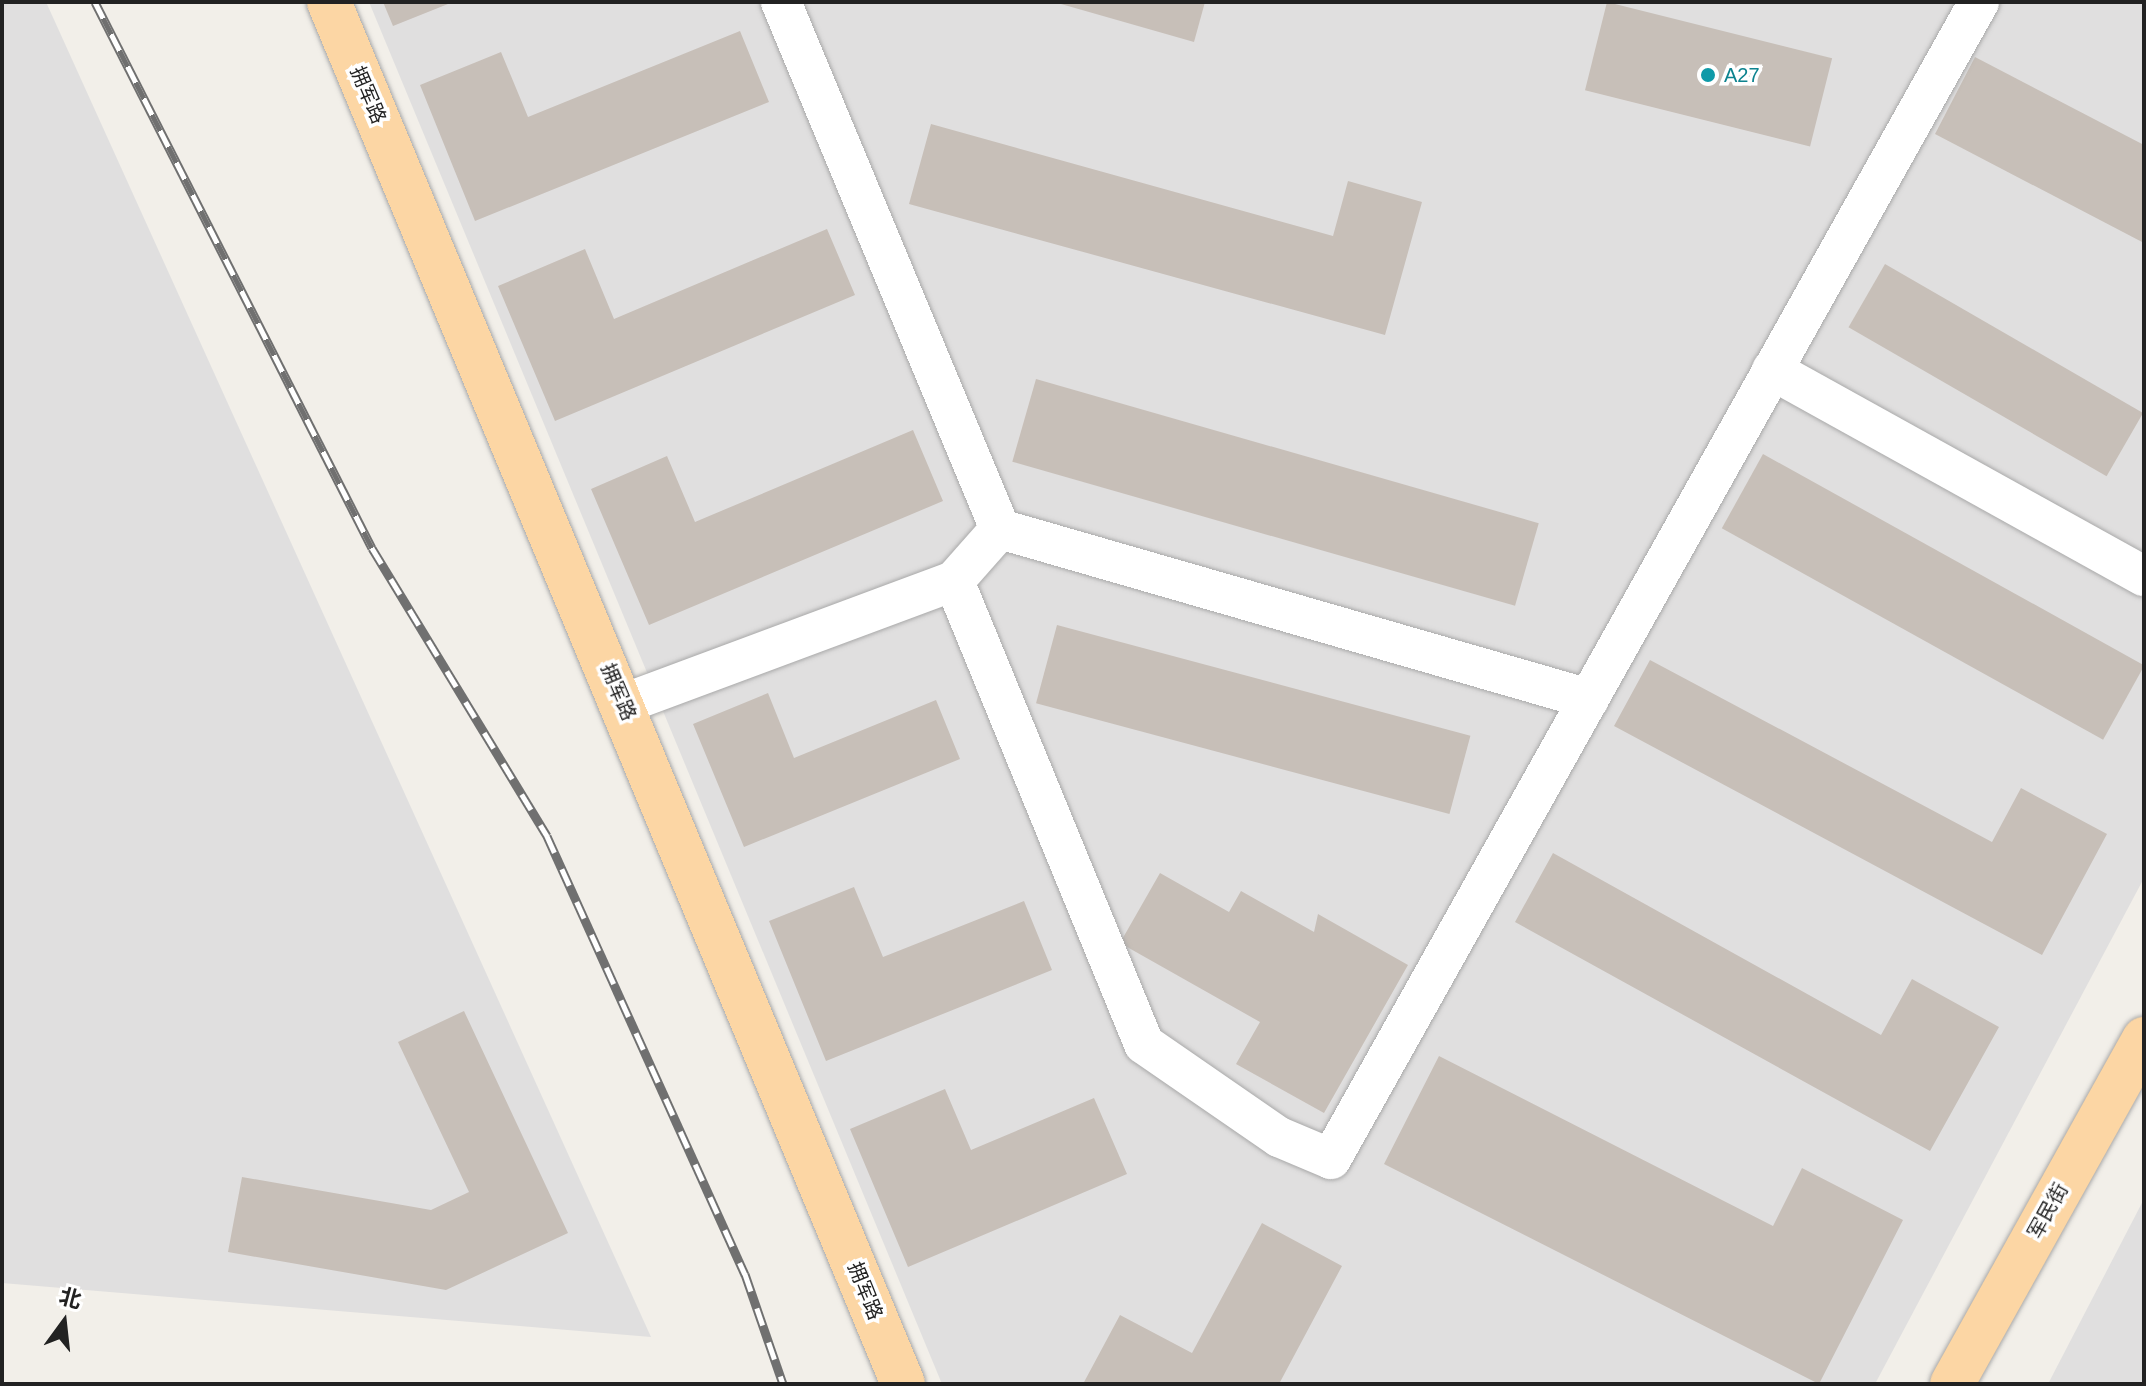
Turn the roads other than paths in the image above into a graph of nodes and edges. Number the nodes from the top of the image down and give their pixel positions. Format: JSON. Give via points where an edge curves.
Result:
{"nodes":[{"id":1,"x":329,"y":2,"type":"edge"},
{"id":2,"x":781,"y":2,"type":"edge"},
{"id":3,"x":1979,"y":2,"type":"edge"},
{"id":4,"x":1772,"y":370,"type":"junction"},
{"id":5,"x":1000,"y":529,"type":"junction"},
{"id":6,"x":2144,"y":576,"type":"edge"},
{"id":7,"x":954,"y":581,"type":"junction"},
{"id":8,"x":1589,"y":699,"type":"junction"},
{"id":9,"x":623,"y":704,"type":"junction"},
{"id":10,"x":2144,"y":1039,"type":"edge"},
{"id":11,"x":903,"y":1384,"type":"edge"},
{"id":12,"x":1952,"y":1384,"type":"edge"}],
"edges":[{"from":1,"to":9,"type":"main road","name":"拥军路"},
{"from":2,"to":5,"type":"street"},
{"from":3,"to":4,"type":"street"},
{"from":4,"to":6,"type":"street"},
{"from":4,"to":8,"type":"street"},
{"from":5,"to":7,"type":"street"},
{"from":5,"to":8,"type":"street"},
{"from":7,"to":8,"type":"street","via":[[1144,1044],[1279,1137],[1331,1159]]},
{"from":7,"to":9,"type":"street"},
{"from":9,"to":11,"type":"main road","name":"拥军路"},
{"from":10,"to":12,"type":"main road","name":"军民街"}]}
